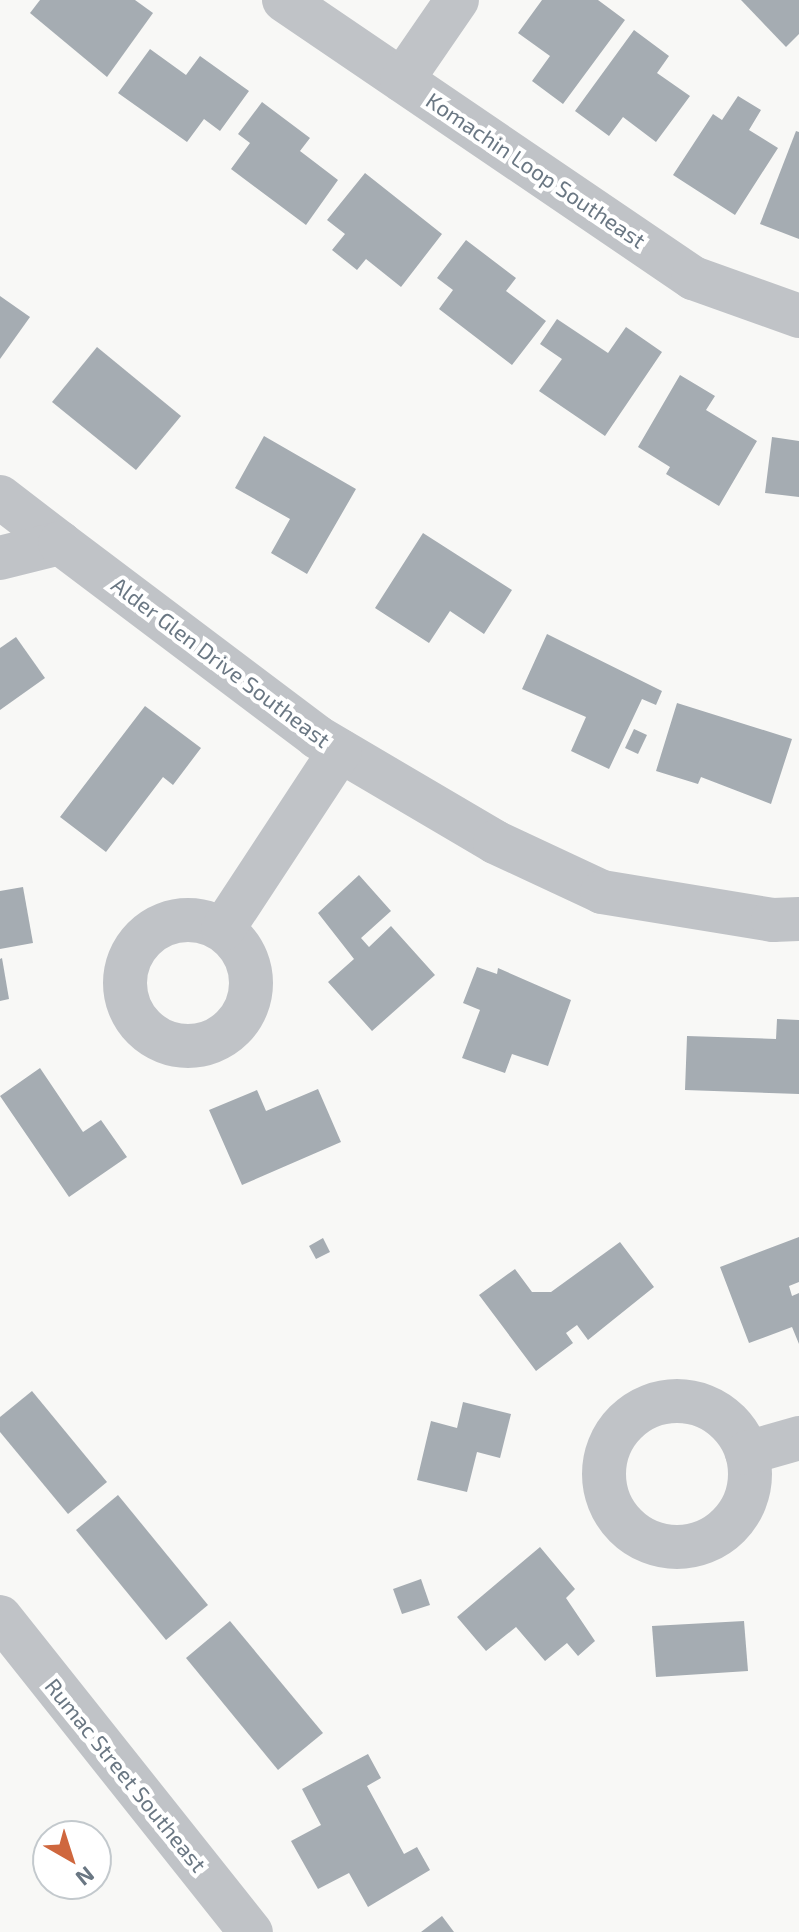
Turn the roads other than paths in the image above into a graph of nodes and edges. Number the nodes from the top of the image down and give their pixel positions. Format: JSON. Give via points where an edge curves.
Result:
{"nodes":[{"id":1,"x":284,"y":0,"type":"edge"},
{"id":2,"x":457,"y":0,"type":"edge"},
{"id":3,"x":402,"y":80,"type":"junction"},
{"id":4,"x":799,"y":316,"type":"edge"},
{"id":5,"x":0,"y":497,"type":"edge"},
{"id":6,"x":60,"y":543,"type":"junction"},
{"id":7,"x":0,"y":558,"type":"edge"},
{"id":8,"x":340,"y":751,"type":"junction"},
{"id":9,"x":799,"y":919,"type":"edge"},
{"id":10,"x":223,"y":929,"type":"dead end"},
{"id":11,"x":799,"y":1438,"type":"edge"},
{"id":12,"x":747,"y":1453,"type":"dead end"},
{"id":13,"x":0,"y":1617,"type":"edge"},
{"id":14,"x":251,"y":1932,"type":"edge"}],
"edges":[{"from":1,"to":3,"type":"street","name":"Komachin Loop Southeast"},
{"from":2,"to":3,"type":"street"},
{"from":3,"to":4,"type":"street","name":"Komachin Loop Southeast","via":[[693,278]]},
{"from":5,"to":6,"type":"street","name":"Alder Glen Drive Southeast"},
{"from":6,"to":7,"type":"street"},
{"from":6,"to":8,"type":"street","name":"Alder Glen Drive Southeast"},
{"from":8,"to":9,"type":"street","name":"Alder Glen Drive Southeast","via":[[495,842],[602,892],[773,920]]},
{"from":8,"to":10,"type":"street"},
{"from":11,"to":12,"type":"street"},
{"from":13,"to":14,"type":"street","name":"Rumac Street Southeast"}]}
